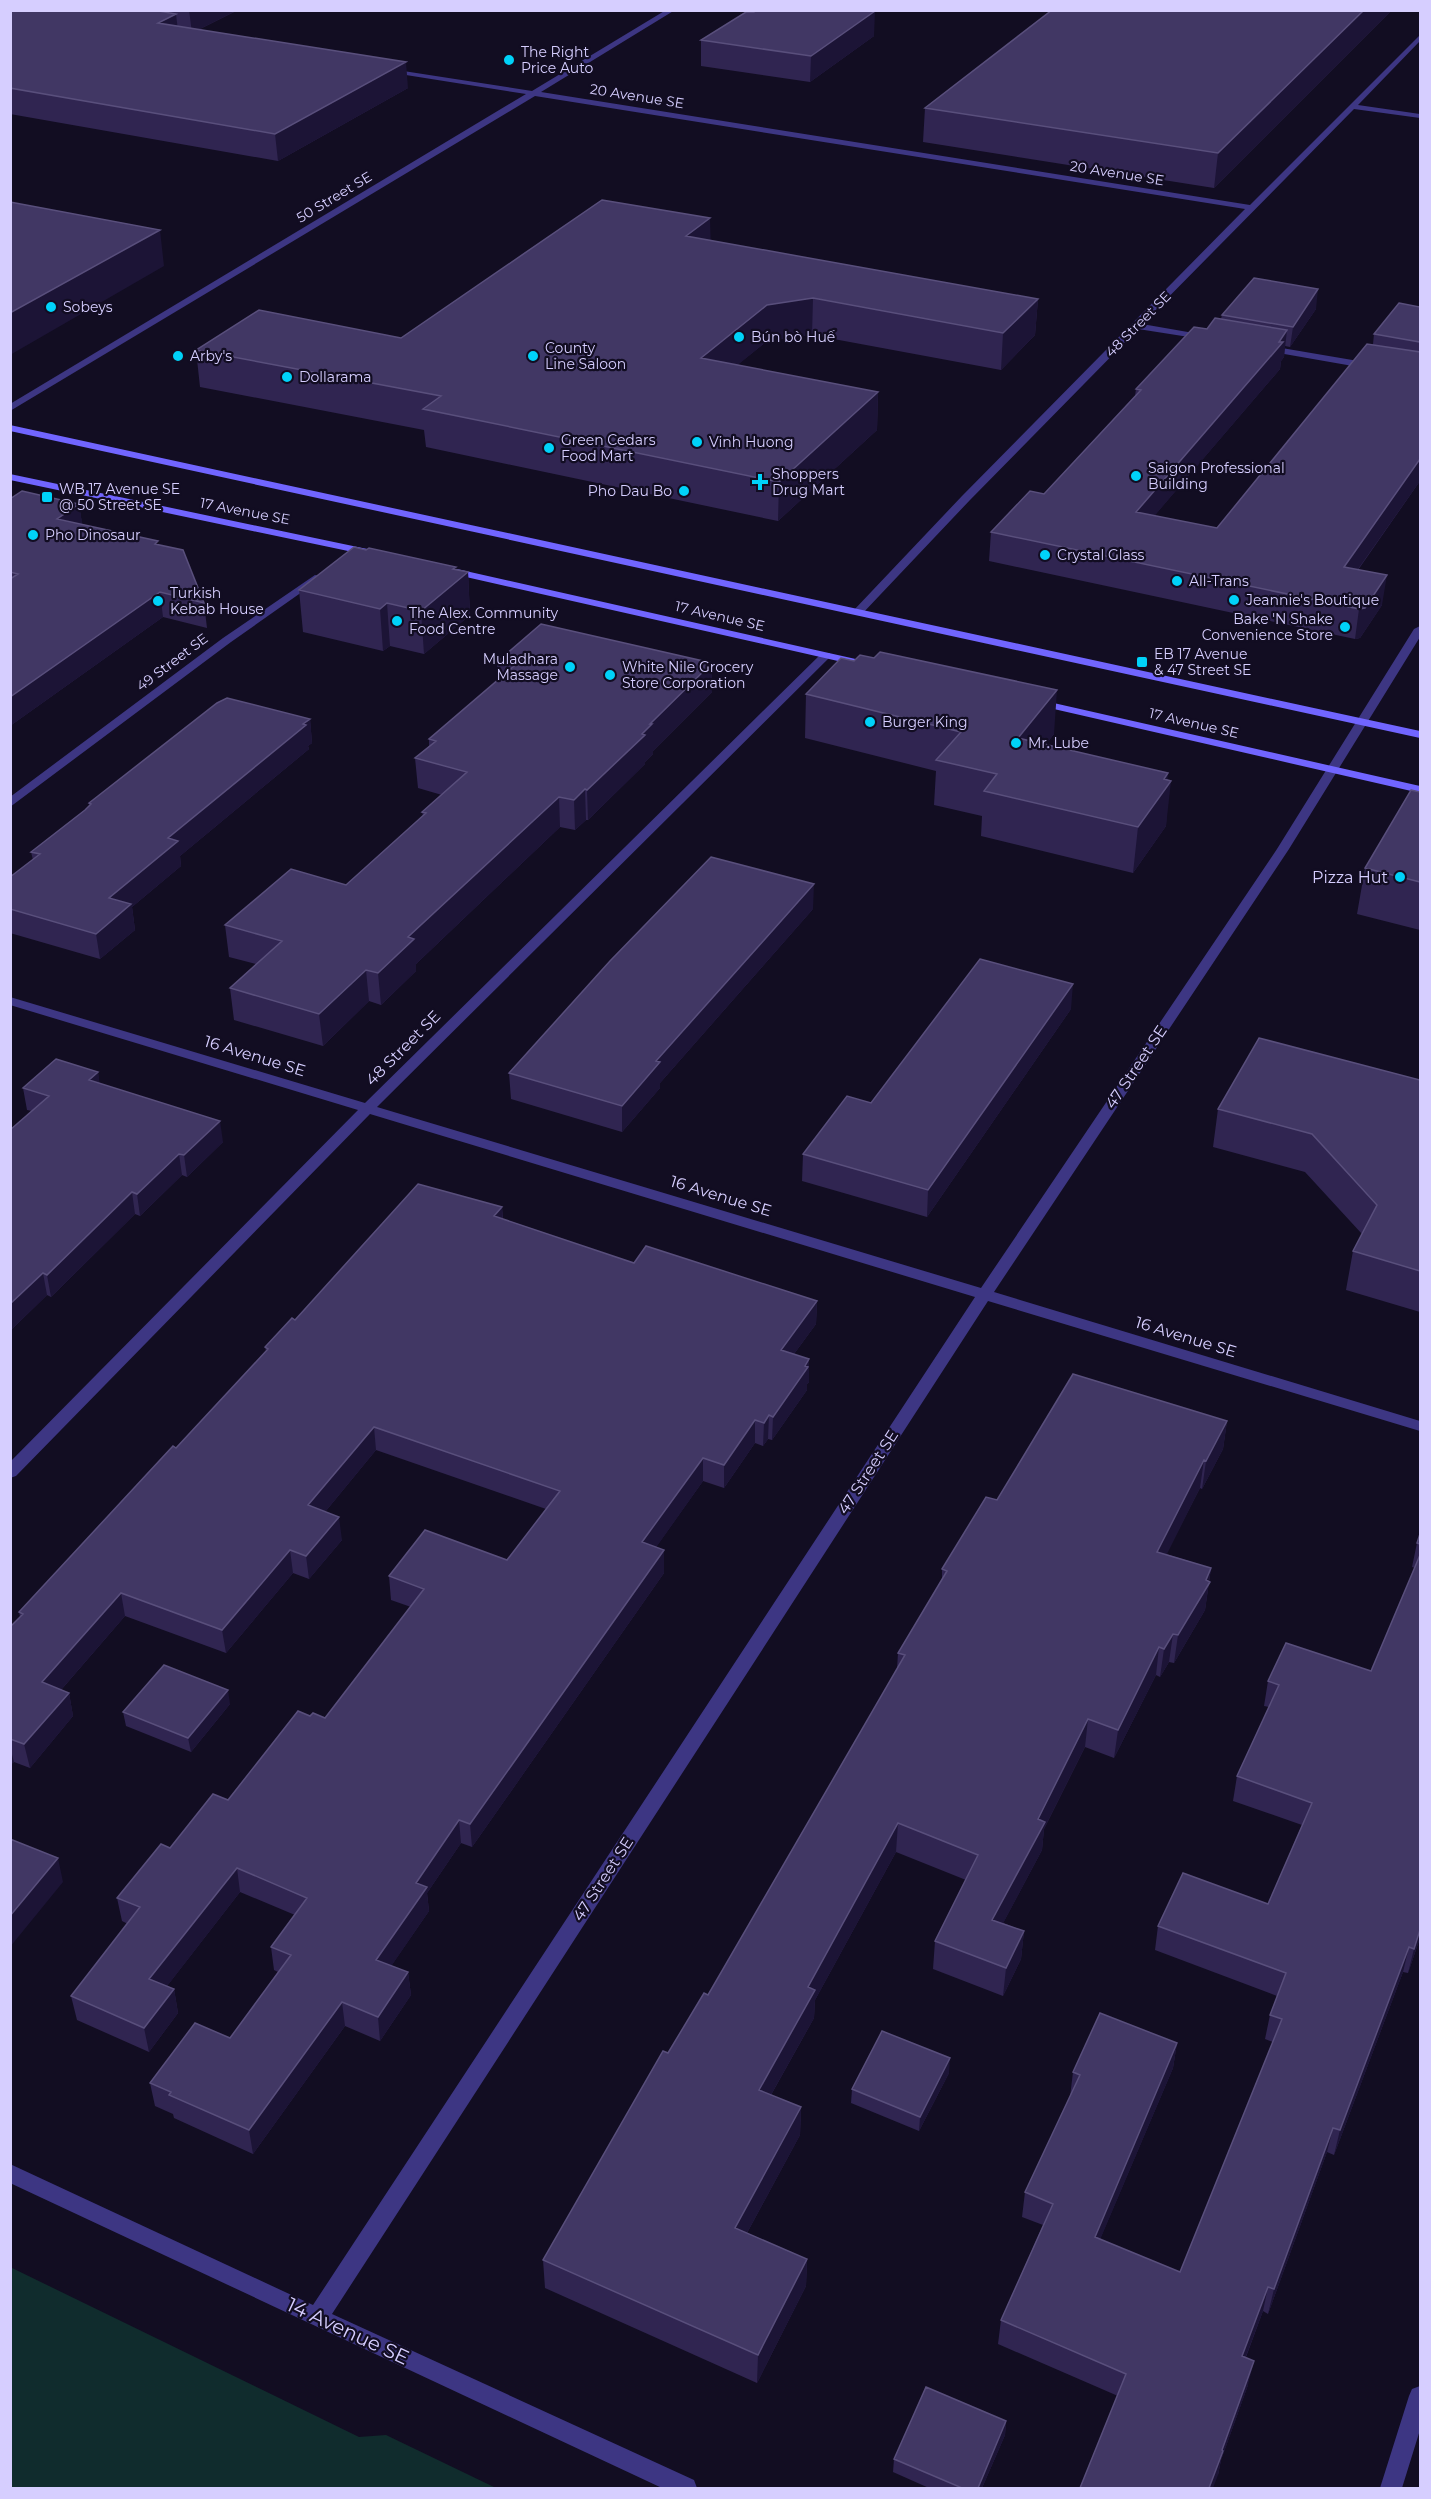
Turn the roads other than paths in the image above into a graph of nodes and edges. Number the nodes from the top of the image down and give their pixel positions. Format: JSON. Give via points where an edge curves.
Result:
{"nodes":[{"id":1,"x":672,"y":10,"type":"edge"},
{"id":2,"x":1420,"y":37,"type":"edge"},
{"id":3,"x":383,"y":69,"type":"edge"},
{"id":4,"x":536,"y":93,"type":"junction"},
{"id":5,"x":1352,"y":106,"type":"junction"},
{"id":6,"x":1420,"y":116,"type":"edge"},
{"id":7,"x":1252,"y":208,"type":"junction"},
{"id":8,"x":1136,"y":326,"type":"junction"},
{"id":9,"x":1214,"y":339,"type":"edge"},
{"id":10,"x":1254,"y":346,"type":"edge"},
{"id":11,"x":1379,"y":368,"type":"edge"},
{"id":12,"x":10,"y":408,"type":"edge"},
{"id":13,"x":10,"y":428,"type":"edge"},
{"id":14,"x":10,"y":477,"type":"edge"},
{"id":15,"x":353,"y":549,"type":"junction"},
{"id":16,"x":384,"y":555,"type":"edge"},
{"id":17,"x":340,"y":559,"type":"edge"},
{"id":18,"x":439,"y":568,"type":"edge"},
{"id":19,"x":327,"y":569,"type":"edge"},
{"id":20,"x":858,"y":612,"type":"junction"},
{"id":21,"x":1420,"y":629,"type":"edge"},
{"id":22,"x":826,"y":655,"type":"junction"},
{"id":23,"x":872,"y":666,"type":"edge"},
{"id":24,"x":1023,"y":699,"type":"edge"},
{"id":25,"x":1363,"y":722,"type":"junction"},
{"id":26,"x":1420,"y":735,"type":"edge"},
{"id":27,"x":1334,"y":771,"type":"junction"},
{"id":28,"x":1420,"y":790,"type":"edge"},
{"id":29,"x":10,"y":803,"type":"edge"},
{"id":30,"x":10,"y":1001,"type":"edge"},
{"id":31,"x":367,"y":1109,"type":"junction"},
{"id":32,"x":984,"y":1294,"type":"junction"},
{"id":33,"x":1420,"y":1426,"type":"edge"},
{"id":34,"x":10,"y":1472,"type":"edge"},
{"id":35,"x":10,"y":2173,"type":"edge"},
{"id":36,"x":318,"y":2317,"type":"junction"},
{"id":37,"x":1420,"y":2396,"type":"edge"},
{"id":38,"x":686,"y":2488,"type":"edge"},
{"id":39,"x":1391,"y":2488,"type":"edge"}],
"edges":[{"from":1,"to":4,"type":"street","name":"50 Street SE"},
{"from":2,"to":5,"type":"street","name":"48 Street SE"},
{"from":3,"to":4,"type":"street","name":"20 Avenue SE"},
{"from":4,"to":7,"type":"street","name":"20 Avenue SE"},
{"from":4,"to":12,"type":"street","name":"50 Street SE"},
{"from":5,"to":6,"type":"street"},
{"from":5,"to":7,"type":"street","name":"48 Street SE"},
{"from":7,"to":8,"type":"street","name":"48 Street SE"},
{"from":8,"to":9,"type":"street"},
{"from":8,"to":20,"type":"street","name":"48 Street SE"},
{"from":10,"to":11,"type":"street"},
{"from":13,"to":20,"type":"main road","name":"17 Avenue SE"},
{"from":14,"to":15,"type":"main road","name":"17 Avenue SE"},
{"from":15,"to":16,"type":"main road","name":"17 Avenue SE"},
{"from":15,"to":17,"type":"street"},
{"from":18,"to":22,"type":"main road","name":"17 Avenue SE"},
{"from":19,"to":29,"type":"street","name":"49 Street SE"},
{"from":20,"to":25,"type":"main road","name":"17 Avenue SE"},
{"from":21,"to":25,"type":"street","name":"47 Street SE"},
{"from":22,"to":23,"type":"main road","name":"17 Avenue SE"},
{"from":22,"to":31,"type":"street","name":"48 Street SE"},
{"from":24,"to":27,"type":"main road","name":"17 Avenue SE"},
{"from":25,"to":26,"type":"main road","name":"17 Avenue SE"},
{"from":25,"to":27,"type":"street","name":"47 Street SE"},
{"from":27,"to":28,"type":"main road","name":"17 Avenue SE"},
{"from":27,"to":32,"type":"street","name":"47 Street SE"},
{"from":30,"to":31,"type":"street","name":"16 Avenue SE"},
{"from":31,"to":32,"type":"street","name":"16 Avenue SE"},
{"from":31,"to":34,"type":"street","name":"48 Street SE"},
{"from":32,"to":33,"type":"street","name":"16 Avenue SE"},
{"from":32,"to":36,"type":"street","name":"47 Street SE"},
{"from":35,"to":36,"type":"street","name":"14 Avenue SE"},
{"from":36,"to":38,"type":"street","name":"14 Avenue SE"},
{"from":37,"to":39,"type":"street"}]}
